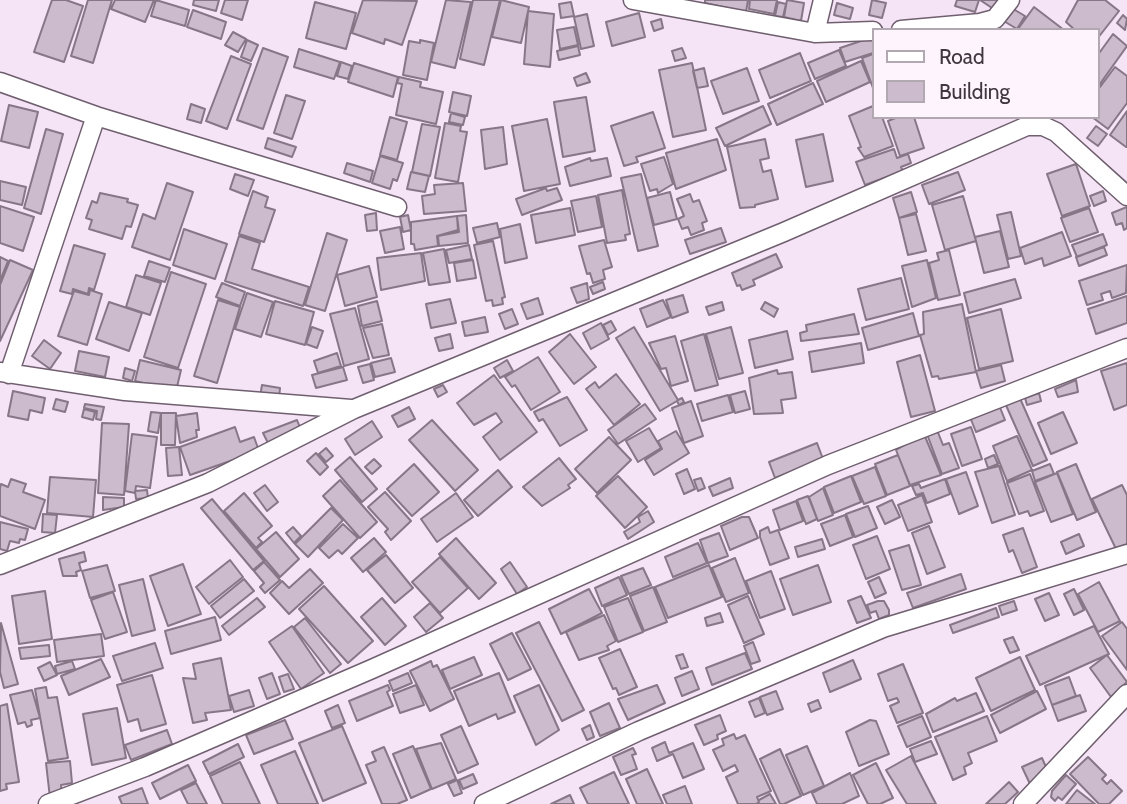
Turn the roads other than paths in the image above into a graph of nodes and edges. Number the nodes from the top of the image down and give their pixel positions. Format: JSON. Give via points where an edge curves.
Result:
{"nodes":[{"id":1,"x":633,"y":0,"type":"edge"},
{"id":2,"x":823,"y":0,"type":"edge"},
{"id":3,"x":1010,"y":0,"type":"edge"},
{"id":4,"x":924,"y":28,"type":"edge"},
{"id":5,"x":872,"y":31,"type":"edge"},
{"id":6,"x":815,"y":33,"type":"junction"},
{"id":7,"x":0,"y":82,"type":"edge"},
{"id":8,"x":96,"y":116,"type":"junction"},
{"id":9,"x":1127,"y":196,"type":"edge"},
{"id":10,"x":397,"y":207,"type":"dead end"},
{"id":11,"x":1127,"y":348,"type":"edge"},
{"id":12,"x":5,"y":373,"type":"edge"},
{"id":13,"x":354,"y":409,"type":"junction"},
{"id":14,"x":1127,"y":554,"type":"edge"},
{"id":15,"x":0,"y":565,"type":"edge"},
{"id":16,"x":1127,"y":694,"type":"edge"},
{"id":17,"x":48,"y":804,"type":"edge"},
{"id":18,"x":484,"y":804,"type":"edge"},
{"id":19,"x":1023,"y":804,"type":"edge"}],
"edges":[{"from":1,"to":6,"type":"street"},
{"from":2,"to":6,"type":"street"},
{"from":3,"to":4,"type":"street","via":[[995,19]]},
{"from":5,"to":6,"type":"street"},
{"from":7,"to":8,"type":"street"},
{"from":8,"to":10,"type":"street"},
{"from":8,"to":12,"type":"street"},
{"from":9,"to":13,"type":"street","via":[[1056,132],[1027,126],[784,232]]},
{"from":11,"to":17,"type":"street","via":[[828,465],[334,685]]},
{"from":12,"to":13,"type":"street","via":[[125,391]]},
{"from":13,"to":15,"type":"street","via":[[208,483]]},
{"from":14,"to":18,"type":"street","via":[[883,628],[639,731]]},
{"from":16,"to":19,"type":"street"}]}
